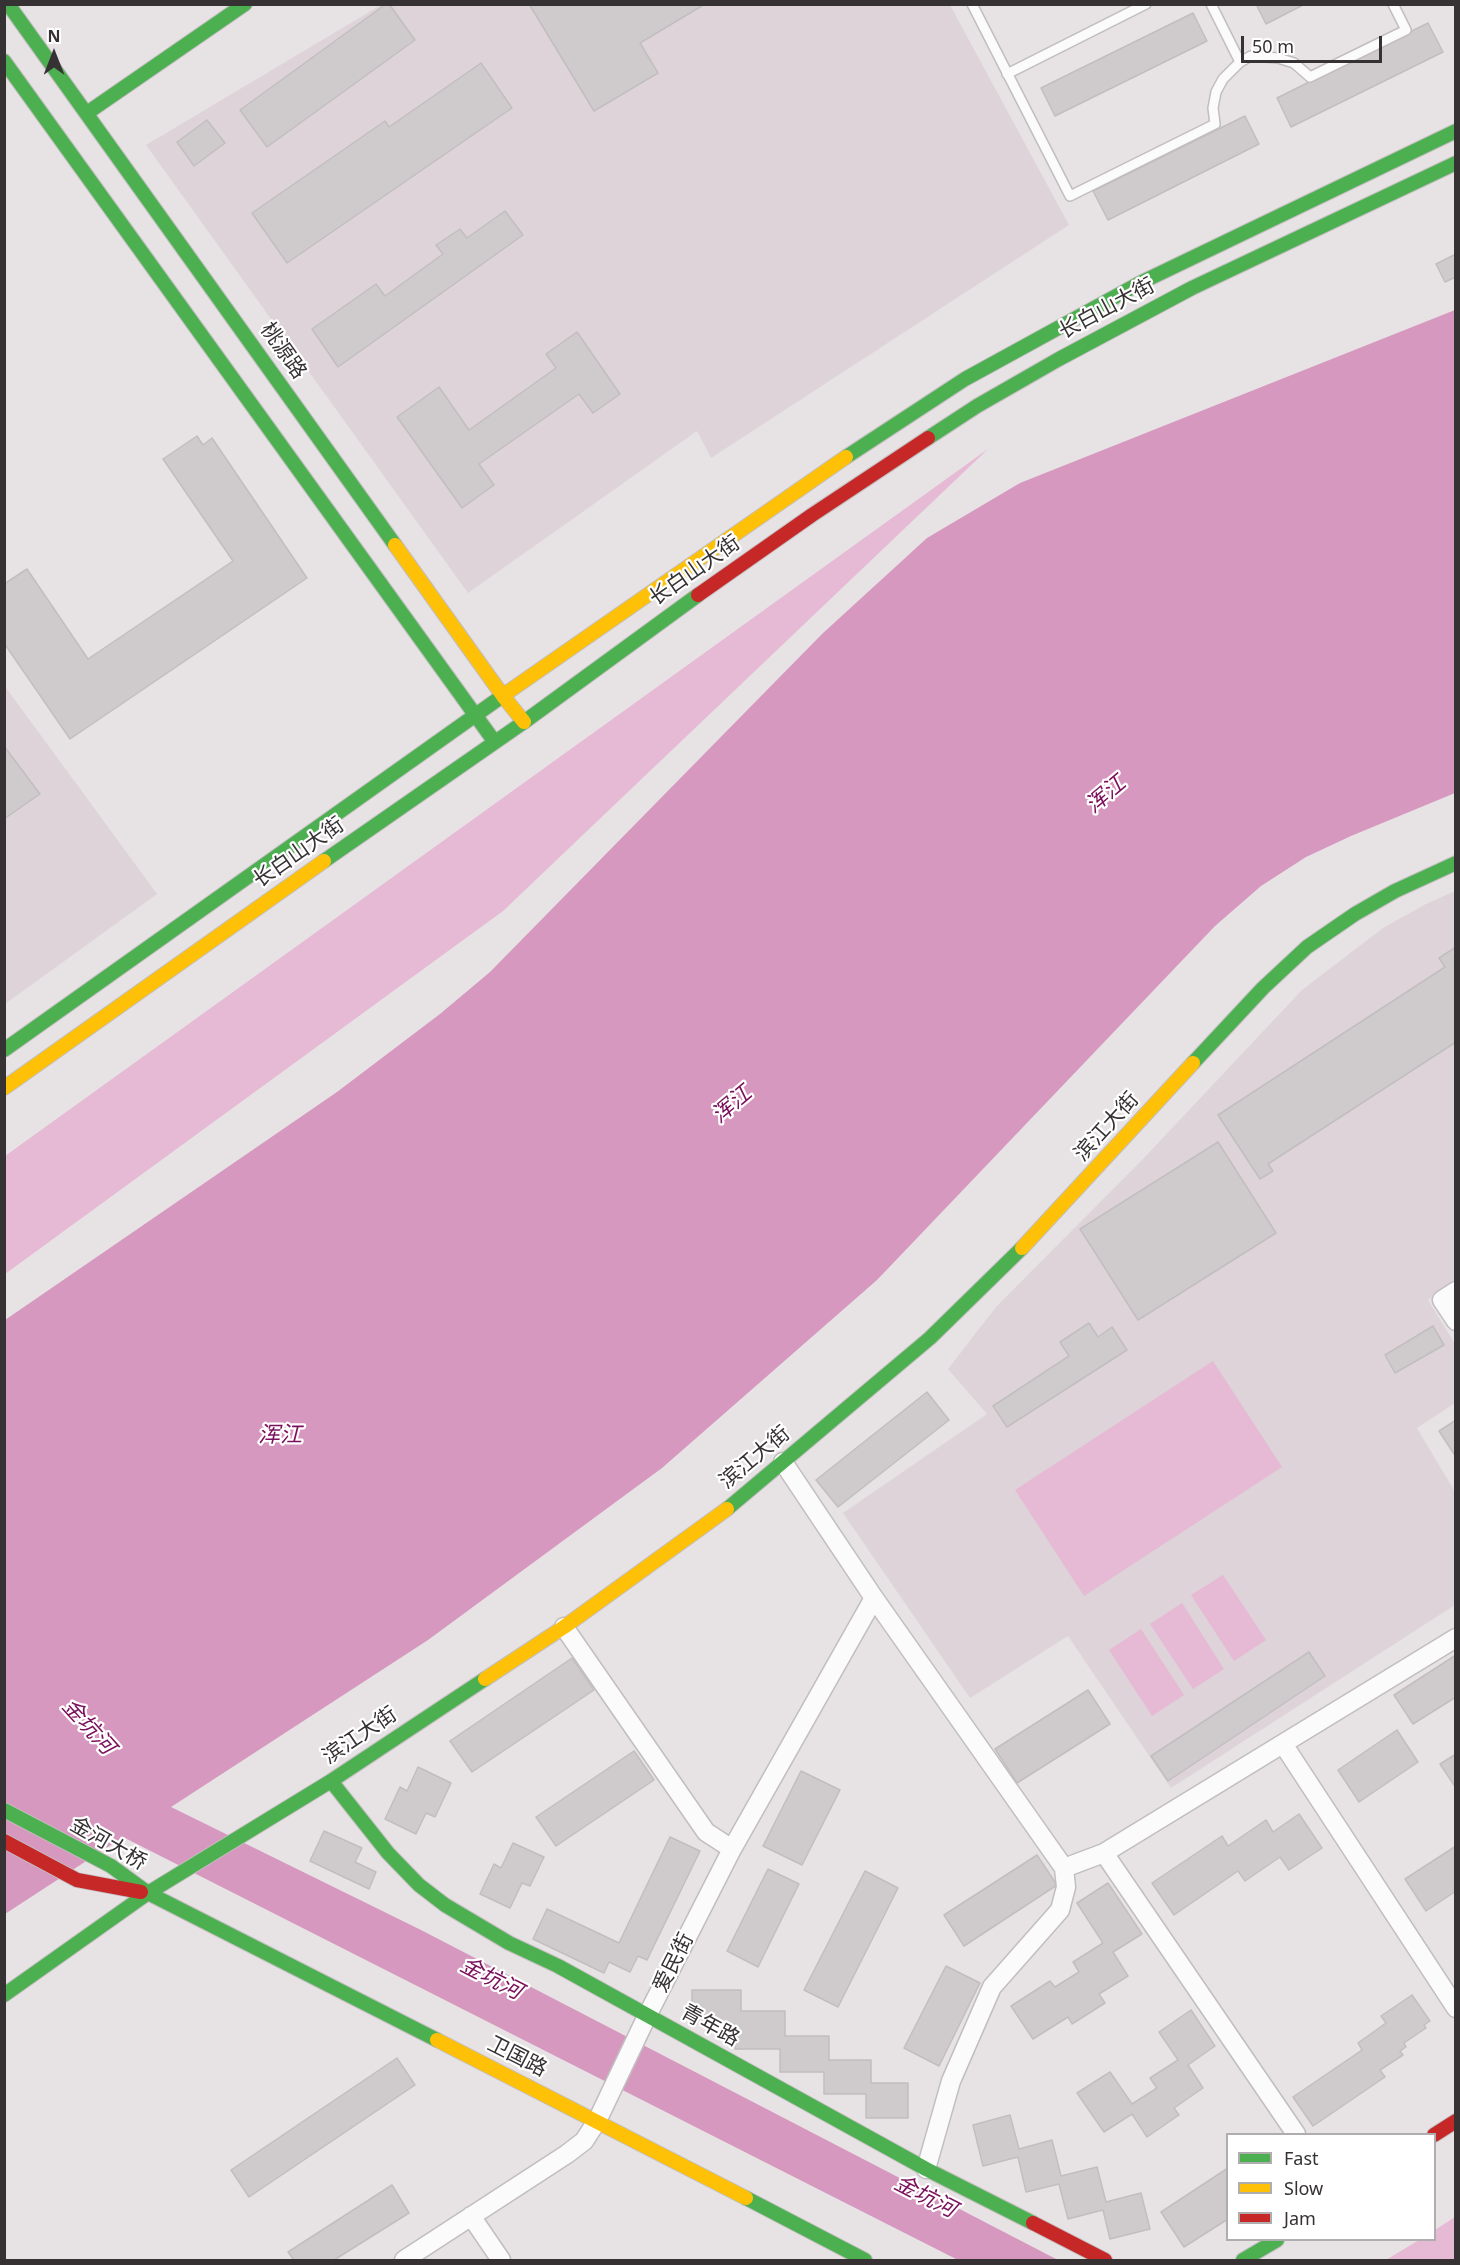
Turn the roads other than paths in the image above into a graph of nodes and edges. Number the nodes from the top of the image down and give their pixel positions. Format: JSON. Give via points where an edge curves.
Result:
{"nodes":[{"id":1,"x":8,"y":4,"type":"edge"},
{"id":2,"x":245,"y":4,"type":"edge"},
{"id":3,"x":972,"y":4,"type":"edge"},
{"id":4,"x":1146,"y":4,"type":"edge"},
{"id":5,"x":1211,"y":4,"type":"edge"},
{"id":6,"x":1393,"y":4,"type":"edge"},
{"id":7,"x":4,"y":62,"type":"edge"},
{"id":8,"x":1240,"y":62,"type":"junction"},
{"id":9,"x":1007,"y":74,"type":"junction"},
{"id":10,"x":87,"y":113,"type":"junction"},
{"id":11,"x":1455,"y":130,"type":"edge"},
{"id":12,"x":1455,"y":163,"type":"edge"},
{"id":13,"x":503,"y":696,"type":"junction"},
{"id":14,"x":475,"y":717,"type":"junction"},
{"id":15,"x":524,"y":722,"type":"junction"},
{"id":16,"x":494,"y":741,"type":"junction"},
{"id":17,"x":1455,"y":863,"type":"edge"},
{"id":18,"x":4,"y":1050,"type":"edge"},
{"id":19,"x":4,"y":1088,"type":"edge"},
{"id":20,"x":1455,"y":1291,"type":"edge"},
{"id":21,"x":1455,"y":1321,"type":"edge"},
{"id":22,"x":783,"y":1462,"type":"junction"},
{"id":23,"x":874,"y":1598,"type":"junction"},
{"id":24,"x":564,"y":1627,"type":"junction"},
{"id":25,"x":1455,"y":1638,"type":"edge"},
{"id":26,"x":1283,"y":1744,"type":"junction"},
{"id":27,"x":331,"y":1781,"type":"junction"},
{"id":28,"x":4,"y":1810,"type":"edge"},
{"id":29,"x":4,"y":1842,"type":"edge"},
{"id":30,"x":732,"y":1849,"type":"junction"},
{"id":31,"x":1104,"y":1853,"type":"junction"},
{"id":32,"x":1064,"y":1868,"type":"junction"},
{"id":33,"x":148,"y":1893,"type":"junction"},
{"id":34,"x":4,"y":1995,"type":"edge"},
{"id":35,"x":1455,"y":2008,"type":"edge"},
{"id":36,"x":645,"y":2022,"type":"junction"},
{"id":37,"x":597,"y":2121,"type":"junction"},
{"id":38,"x":1455,"y":2121,"type":"edge"},
{"id":39,"x":1295,"y":2133,"type":"edge"},
{"id":40,"x":1436,"y":2134,"type":"edge"},
{"id":41,"x":926,"y":2169,"type":"junction"},
{"id":42,"x":471,"y":2216,"type":"junction"},
{"id":43,"x":1275,"y":2241,"type":"edge"},
{"id":44,"x":404,"y":2260,"type":"edge"},
{"id":45,"x":501,"y":2260,"type":"edge"},
{"id":46,"x":865,"y":2260,"type":"edge"},
{"id":47,"x":1105,"y":2260,"type":"edge"},
{"id":48,"x":1243,"y":2260,"type":"edge"}],
"edges":[{"from":1,"to":10,"type":"street","name":"桃源路"},
{"from":2,"to":10,"type":"street"},
{"from":3,"to":9,"type":"lane"},
{"from":4,"to":9,"type":"lane"},
{"from":5,"to":8,"type":"lane"},
{"from":6,"to":8,"type":"lane","via":[[1406,30],[1310,77],[1294,63],[1264,55]]},
{"from":7,"to":14,"type":"street"},
{"from":8,"to":9,"type":"lane","via":[[1216,92],[1215,124],[1070,196]]},
{"from":10,"to":13,"type":"street","name":"桃源路"},
{"from":11,"to":13,"type":"street","name":"长白山大街","via":[[1142,282],[965,379],[888,428]]},
{"from":12,"to":15,"type":"street","name":"长白山大街","via":[[1192,288],[977,406],[802,521]]},
{"from":13,"to":14,"type":"street","name":"长白山大街"},
{"from":13,"to":15,"type":"street","name":"桃源路"},
{"from":14,"to":16,"type":"street"},
{"from":14,"to":18,"type":"street","name":"长白山大街"},
{"from":15,"to":16,"type":"street","name":"长白山大街"},
{"from":16,"to":19,"type":"street","name":"长白山大街"},
{"from":17,"to":22,"type":"street","name":"滨江大街","via":[[1395,891],[1307,947],[1263,988],[1014,1257],[930,1338]]},
{"from":20,"to":21,"type":"street","via":[[1442,1300]]},
{"from":22,"to":23,"type":"street"},
{"from":22,"to":24,"type":"street","name":"滨江大街","via":[[727,1509]]},
{"from":23,"to":30,"type":"street","name":"爱民街"},
{"from":23,"to":32,"type":"street"},
{"from":24,"to":27,"type":"street","name":"滨江大街"},
{"from":24,"to":30,"type":"street","via":[[706,1832]]},
{"from":25,"to":26,"type":"street"},
{"from":26,"to":31,"type":"street"},
{"from":26,"to":35,"type":"street"},
{"from":27,"to":33,"type":"street","name":"滨江大街"},
{"from":27,"to":36,"type":"street","name":"青年路","via":[[388,1853],[445,1905],[509,1943],[558,1966]]},
{"from":28,"to":33,"type":"street","name":"金河大桥","via":[[111,1866]]},
{"from":29,"to":33,"type":"street","name":"金河大桥","via":[[76,1880]]},
{"from":30,"to":36,"type":"street","name":"爱民街"},
{"from":31,"to":32,"type":"street"},
{"from":31,"to":39,"type":"street"},
{"from":32,"to":41,"type":"street","via":[[1066,1887],[1060,1910],[992,1987],[951,2081]]},
{"from":33,"to":34,"type":"street","name":"滨江大街"},
{"from":33,"to":37,"type":"street","name":"卫国路"},
{"from":36,"to":37,"type":"street","name":"爱民街"},
{"from":36,"to":41,"type":"street","name":"青年路"},
{"from":37,"to":42,"type":"street","name":"爱民街","via":[[584,2141],[567,2154]]},
{"from":37,"to":46,"type":"street","name":"卫国路"},
{"from":38,"to":40,"type":"street"},
{"from":41,"to":47,"type":"street","name":"青年路"},
{"from":42,"to":44,"type":"street","name":"爱民街"},
{"from":42,"to":45,"type":"street"},
{"from":43,"to":48,"type":"street"}]}
